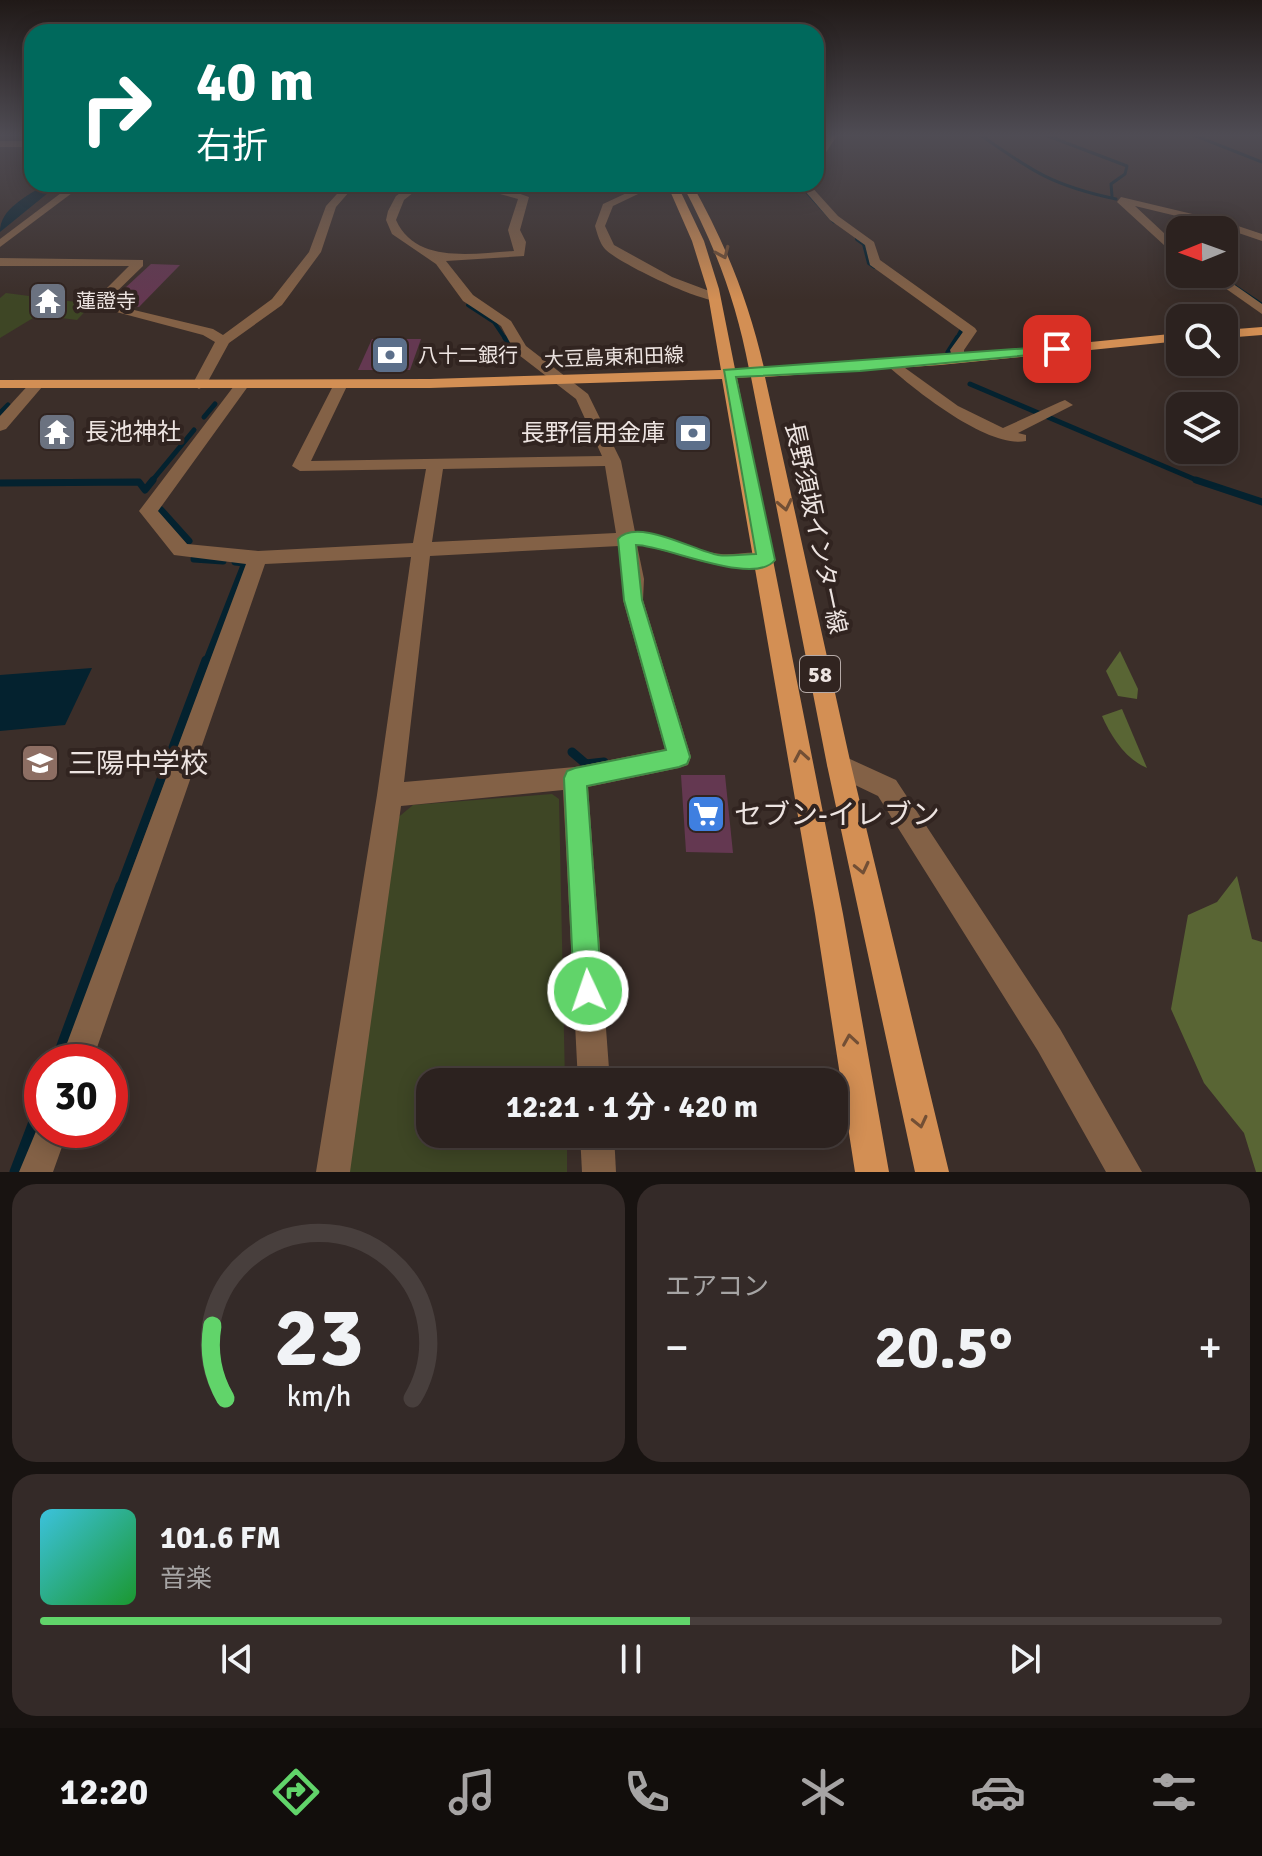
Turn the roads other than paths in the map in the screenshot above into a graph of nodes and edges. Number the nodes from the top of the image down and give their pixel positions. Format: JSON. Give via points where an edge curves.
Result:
{"nodes":[{"id":1,"x":68,"y":192,"type":"edge"},
{"id":2,"x":344,"y":192,"type":"edge"},
{"id":3,"x":408,"y":192,"type":"edge"},
{"id":4,"x":504,"y":192,"type":"edge"},
{"id":5,"x":636,"y":192,"type":"edge"},
{"id":6,"x":676,"y":192,"type":"edge"},
{"id":7,"x":691,"y":192,"type":"edge"},
{"id":8,"x":811,"y":192,"type":"edge"},
{"id":9,"x":1192,"y":216,"type":"edge"},
{"id":10,"x":1238,"y":230,"type":"edge"},
{"id":11,"x":1262,"y":238,"type":"edge"},
{"id":12,"x":1166,"y":241,"type":"edge"},
{"id":13,"x":0,"y":244,"type":"edge"},
{"id":14,"x":435,"y":258,"type":"junction"},
{"id":15,"x":0,"y":262,"type":"edge"},
{"id":16,"x":1231,"y":288,"type":"edge"},
{"id":17,"x":715,"y":298,"type":"junction"},
{"id":18,"x":1262,"y":310,"type":"edge"},
{"id":19,"x":1262,"y":331,"type":"edge"},
{"id":20,"x":1238,"y":333,"type":"edge"},
{"id":21,"x":1166,"y":338,"type":"edge"},
{"id":22,"x":223,"y":341,"type":"junction"},
{"id":23,"x":959,"y":359,"type":"junction"},
{"id":24,"x":894,"y":364,"type":"junction"},
{"id":25,"x":757,"y":372,"type":"junction"},
{"id":26,"x":728,"y":373,"type":"junction"},
{"id":27,"x":563,"y":380,"type":"junction"},
{"id":28,"x":0,"y":384,"type":"edge"},
{"id":29,"x":37,"y":384,"type":"junction"},
{"id":30,"x":341,"y":384,"type":"junction"},
{"id":31,"x":199,"y":385,"type":"junction"},
{"id":32,"x":242,"y":385,"type":"junction"},
{"id":33,"x":1065,"y":405,"type":"dead end"},
{"id":34,"x":0,"y":426,"type":"edge"},
{"id":35,"x":1002,"y":434,"type":"junction"},
{"id":36,"x":1020,"y":438,"type":"dead end"},
{"id":37,"x":613,"y":461,"type":"junction"},
{"id":38,"x":435,"y":464,"type":"junction"},
{"id":39,"x":626,"y":539,"type":"junction"},
{"id":40,"x":423,"y":550,"type":"junction"},
{"id":41,"x":258,"y":558,"type":"junction"},
{"id":42,"x":766,"y":560,"type":"junction"},
{"id":43,"x":839,"y":765,"type":"junction"},
{"id":44,"x":575,"y":778,"type":"junction"},
{"id":45,"x":390,"y":795,"type":"junction"},
{"id":46,"x":82,"y":1044,"type":"edge"},
{"id":47,"x":593,"y":1068,"type":"edge"},
{"id":48,"x":45,"y":1148,"type":"edge"},
{"id":49,"x":598,"y":1148,"type":"edge"},
{"id":50,"x":36,"y":1172,"type":"edge"},
{"id":51,"x":333,"y":1172,"type":"edge"},
{"id":52,"x":599,"y":1172,"type":"edge"},
{"id":53,"x":872,"y":1172,"type":"edge"},
{"id":54,"x":932,"y":1172,"type":"edge"},
{"id":55,"x":1125,"y":1172,"type":"edge"}],
"edges":[{"from":1,"to":13,"type":"street"},
{"from":2,"to":22,"type":"street","via":[[331,206],[315,252],[277,302]]},
{"from":3,"to":14,"type":"street","via":[[391,220],[396,232]]},
{"from":4,"to":14,"type":"street","via":[[524,197],[514,230],[520,254]]},
{"from":5,"to":17,"type":"street","via":[[608,204],[600,226],[609,247],[668,280]]},
{"from":6,"to":17,"type":"main road","number":"58"},
{"from":7,"to":25,"type":"main road","name":"長野須坂インター線","number":"58","one_way":true,"via":[[736,284]]},
{"from":8,"to":23,"type":"street","via":[[834,218],[870,244],[874,262],[970,331],[957,350]]},
{"from":9,"to":12,"type":"street","via":[[1121,200]]},
{"from":10,"to":11,"type":"street"},
{"from":14,"to":27,"type":"street","via":[[468,298],[506,324],[520,349]]},
{"from":15,"to":22,"type":"street","via":[[139,263],[96,305],[208,332]]},
{"from":16,"to":18,"type":"street"},
{"from":17,"to":26,"type":"main road","number":"58"},
{"from":19,"to":20,"type":"main road"},
{"from":21,"to":23,"type":"main road","name":"大豆島東和田線"},
{"from":22,"to":31,"type":"street"},
{"from":23,"to":24,"type":"main road","name":"大豆島東和田線"},
{"from":24,"to":25,"type":"main road","name":"大豆島東和田線"},
{"from":24,"to":35,"type":"street","via":[[917,385]]},
{"from":25,"to":26,"type":"main road","name":"大豆島東和田線"},
{"from":25,"to":43,"type":"main road","name":"長野須坂インター線","number":"58","one_way":true},
{"from":26,"to":27,"type":"main road","name":"大豆島東和田線"},
{"from":26,"to":42,"type":"main road","number":"58"},
{"from":27,"to":30,"type":"main road","name":"大豆島東和田線"},
{"from":27,"to":37,"type":"street","via":[[583,397]]},
{"from":28,"to":29,"type":"main road","name":"大豆島東和田線"},
{"from":29,"to":31,"type":"main road","name":"大豆島東和田線"},
{"from":29,"to":34,"type":"street"},
{"from":30,"to":32,"type":"main road","name":"大豆島東和田線"},
{"from":30,"to":38,"type":"street","via":[[300,466]]},
{"from":31,"to":32,"type":"main road","name":"大豆島東和田線"},
{"from":32,"to":41,"type":"street","via":[[148,511],[181,550]]},
{"from":33,"to":35,"type":"street"},
{"from":35,"to":36,"type":"street"},
{"from":37,"to":38,"type":"street"},
{"from":37,"to":39,"type":"street"},
{"from":38,"to":40,"type":"street"},
{"from":39,"to":40,"type":"street"},
{"from":39,"to":42,"type":"street","via":[[652,539],[718,561]]},
{"from":39,"to":44,"type":"street","via":[[633,600],[679,757]]},
{"from":40,"to":41,"type":"street"},
{"from":40,"to":45,"type":"street"},
{"from":41,"to":46,"type":"street"},
{"from":53,"to":42,"type":"main road","number":"58","one_way":true},
{"from":43,"to":54,"type":"main road","name":"長野須坂インター線","number":"58","one_way":true},
{"from":43,"to":55,"type":"street","via":[[887,788],[1049,1040]]},
{"from":44,"to":45,"type":"street"},
{"from":44,"to":47,"type":"street"},
{"from":45,"to":51,"type":"street"},
{"from":48,"to":50,"type":"street"},
{"from":49,"to":52,"type":"street"}]}
